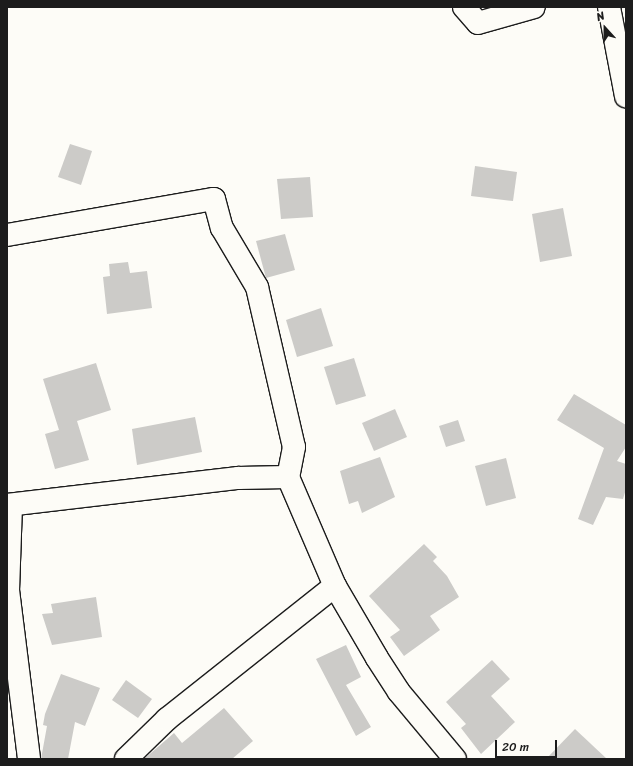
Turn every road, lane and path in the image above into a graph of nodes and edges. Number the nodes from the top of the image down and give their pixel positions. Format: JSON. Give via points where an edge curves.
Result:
{"nodes":[{"id":1,"x":464,"y":7,"type":"edge"},
{"id":2,"x":534,"y":7,"type":"edge"},
{"id":3,"x":609,"y":7,"type":"edge"},
{"id":4,"x":626,"y":96,"type":"edge"},
{"id":5,"x":7,"y":234,"type":"edge"},
{"id":6,"x":288,"y":477,"type":"junction"},
{"id":7,"x":9,"y":505,"type":"edge"},
{"id":8,"x":335,"y":586,"type":"junction"},
{"id":9,"x":29,"y":759,"type":"edge"},
{"id":10,"x":126,"y":759,"type":"edge"},
{"id":11,"x":455,"y":759,"type":"edge"}],
"edges":[{"from":1,"to":2,"type":"street","via":[[478,22]]},
{"from":3,"to":4,"type":"street"},
{"from":5,"to":6,"type":"street","via":[[214,198],[222,228],[257,287],[294,446]]},
{"from":6,"to":7,"type":"street","via":[[238,478]]},
{"from":6,"to":8,"type":"street"},
{"from":7,"to":9,"type":"street","via":[[8,590]]},
{"from":8,"to":10,"type":"street","via":[[167,719]]},
{"from":8,"to":11,"type":"street","via":[[399,692]]}]}
